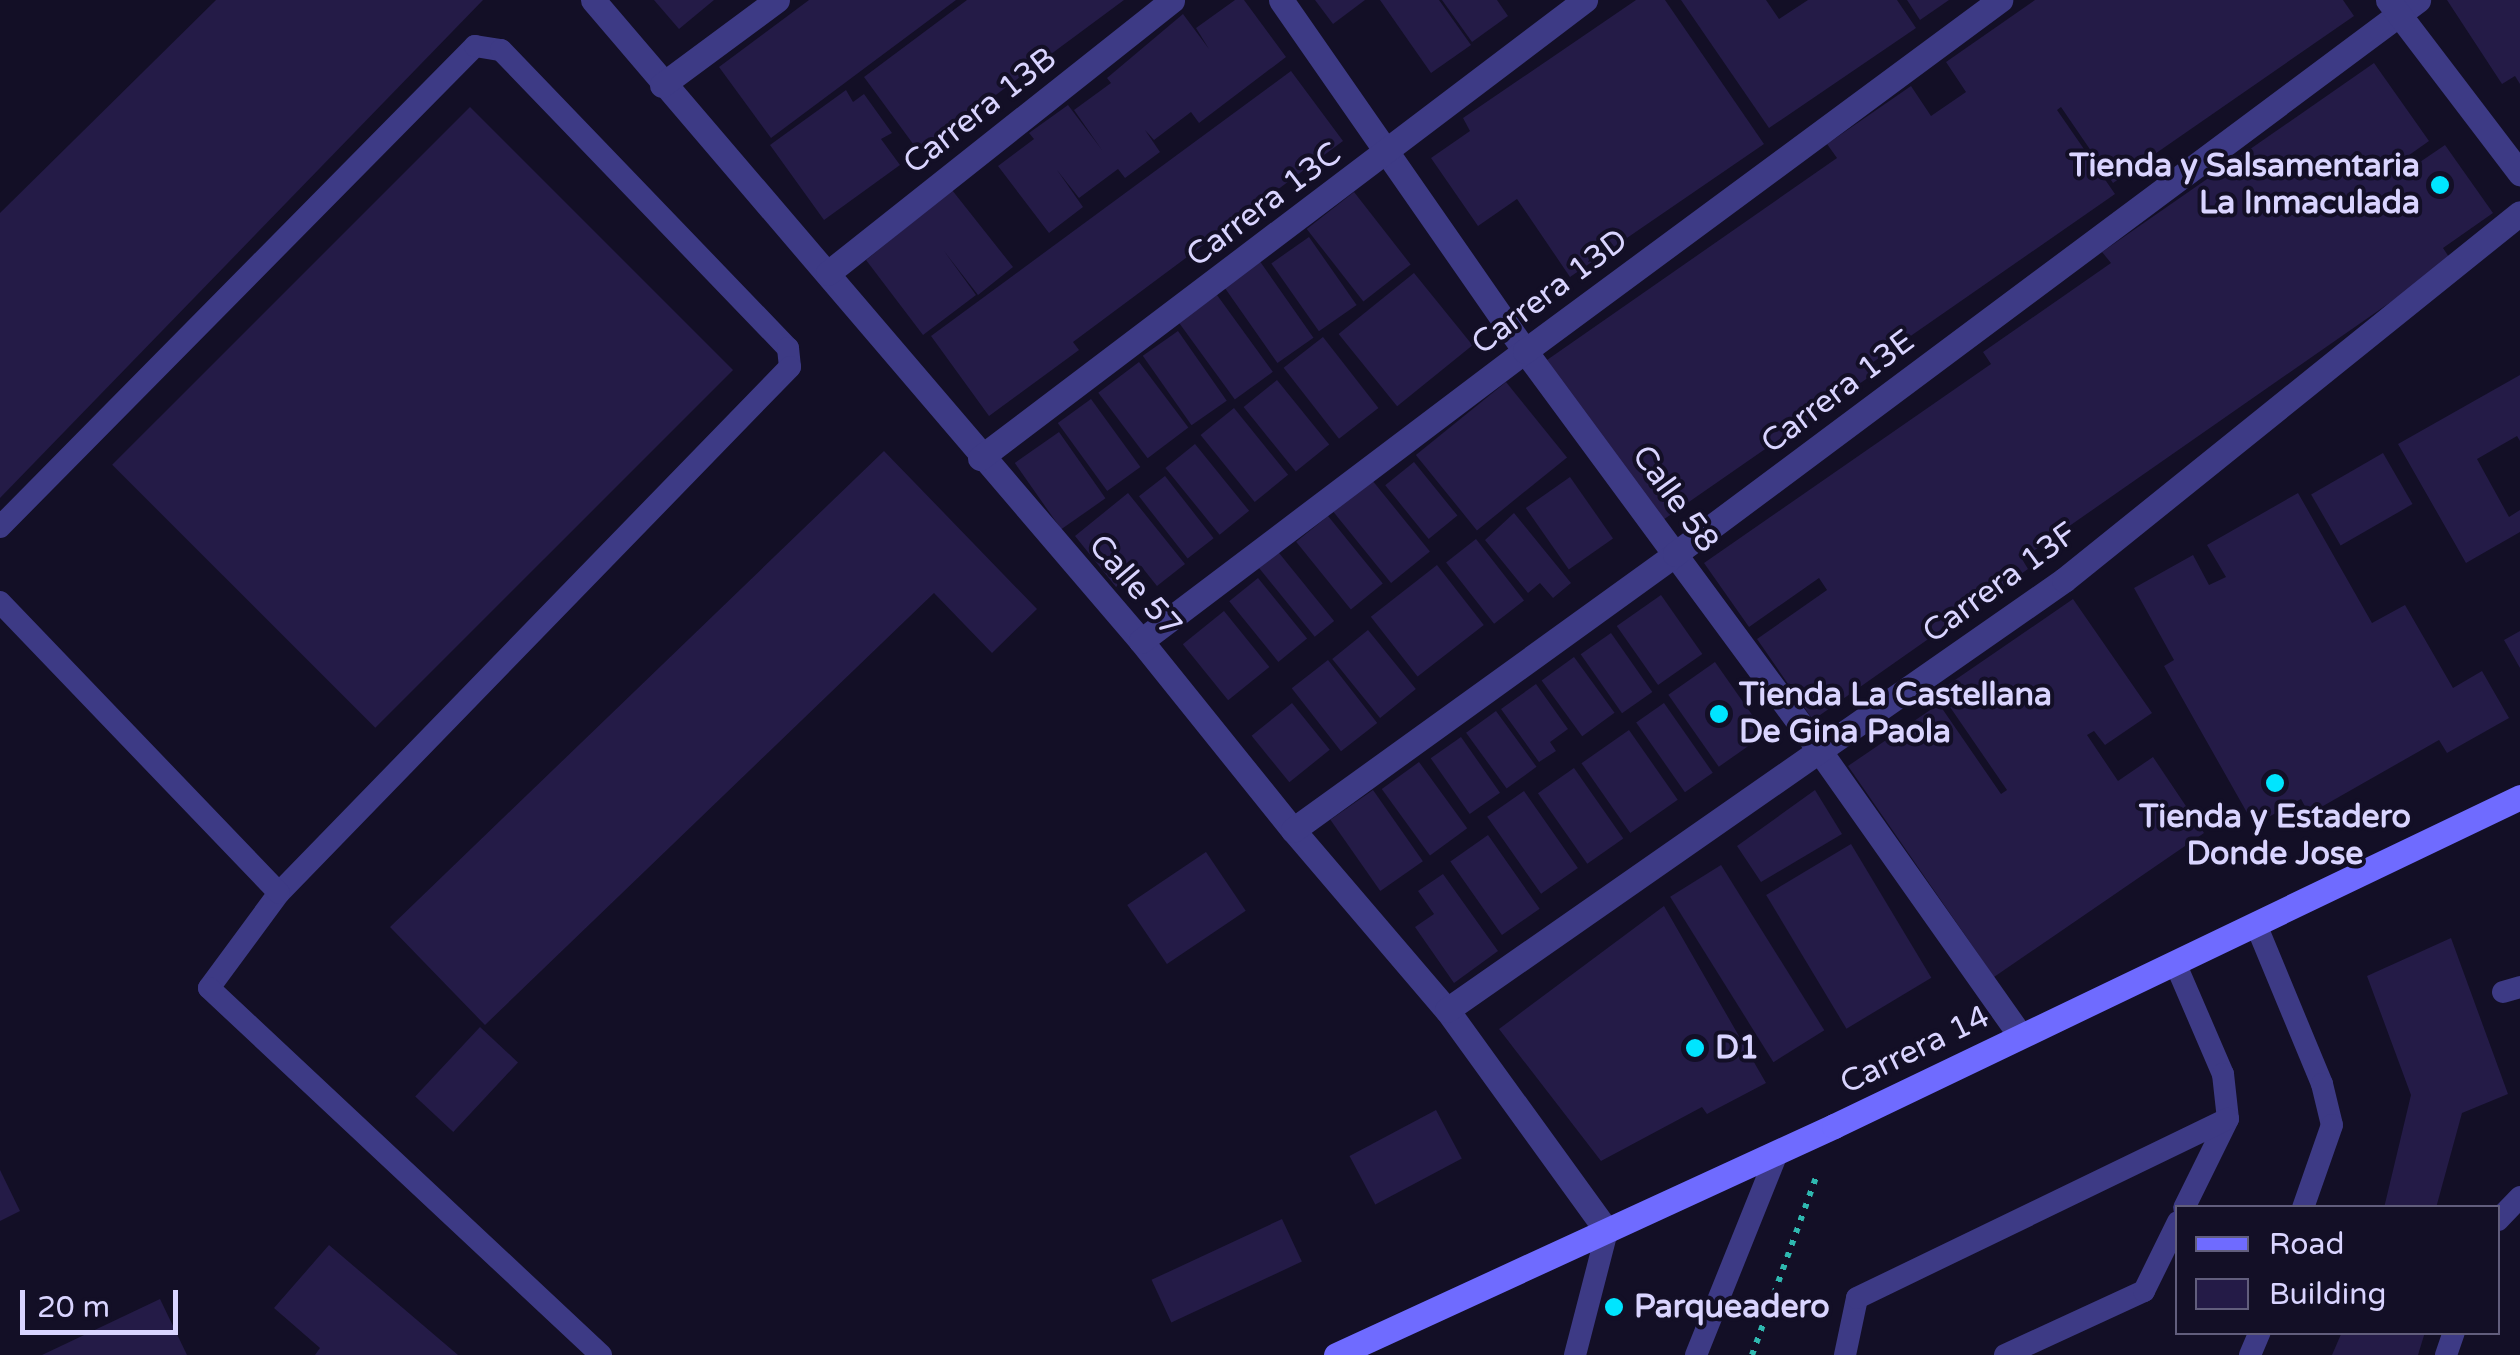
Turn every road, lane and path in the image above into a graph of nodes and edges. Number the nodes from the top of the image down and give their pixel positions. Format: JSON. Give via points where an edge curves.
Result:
{"nodes":[{"id":1,"x":593,"y":0,"type":"edge"},
{"id":2,"x":777,"y":0,"type":"edge"},
{"id":3,"x":1172,"y":0,"type":"edge"},
{"id":4,"x":1282,"y":0,"type":"edge"},
{"id":5,"x":1585,"y":0,"type":"edge"},
{"id":6,"x":2000,"y":0,"type":"edge"},
{"id":7,"x":2401,"y":5,"type":"edge"},
{"id":8,"x":662,"y":85,"type":"junction"},
{"id":9,"x":1388,"y":153,"type":"junction"},
{"id":10,"x":2520,"y":173,"type":"edge"},
{"id":11,"x":2520,"y":213,"type":"edge"},
{"id":12,"x":828,"y":273,"type":"junction"},
{"id":13,"x":1525,"y":350,"type":"junction"},
{"id":14,"x":980,"y":458,"type":"junction"},
{"id":15,"x":0,"y":527,"type":"edge"},
{"id":16,"x":1676,"y":554,"type":"junction"},
{"id":17,"x":0,"y":602,"type":"edge"},
{"id":18,"x":1142,"y":642,"type":"junction"},
{"id":19,"x":1821,"y":753,"type":"junction"},
{"id":20,"x":2520,"y":797,"type":"edge"},
{"id":21,"x":1293,"y":830,"type":"junction"},
{"id":22,"x":279,"y":893,"type":"junction"},
{"id":23,"x":2256,"y":927,"type":"junction"},
{"id":24,"x":2176,"y":965,"type":"junction"},
{"id":25,"x":1447,"y":1010,"type":"junction"},
{"id":26,"x":2020,"y":1035,"type":"junction"},
{"id":27,"x":2228,"y":1119,"type":"junction"},
{"id":28,"x":1834,"y":1126,"type":"junction"},
{"id":29,"x":1777,"y":1152,"type":"junction"},
{"id":30,"x":2520,"y":1198,"type":"edge"},
{"id":31,"x":2185,"y":1205,"type":"edge"},
{"id":32,"x":2304,"y":1205,"type":"edge"},
{"id":33,"x":2500,"y":1218,"type":"edge"},
{"id":34,"x":2175,"y":1228,"type":"edge"},
{"id":35,"x":1607,"y":1231,"type":"junction"},
{"id":36,"x":1575,"y":1354,"type":"edge"},
{"id":37,"x":601,"y":1355,"type":"edge"},
{"id":38,"x":1336,"y":1355,"type":"edge"},
{"id":39,"x":1696,"y":1355,"type":"edge"},
{"id":40,"x":1752,"y":1355,"type":"edge"},
{"id":41,"x":1845,"y":1355,"type":"edge"},
{"id":42,"x":2006,"y":1355,"type":"edge"}],
"edges":[{"from":1,"to":8,"type":"street","name":"Calle 57"},
{"from":2,"to":8,"type":"street"},
{"from":3,"to":12,"type":"street","name":"Carrera 13B"},
{"from":4,"to":9,"type":"street","name":"Calle 58"},
{"from":5,"to":9,"type":"street","name":"Carrera 13C"},
{"from":6,"to":13,"type":"street","name":"Carrera 13D"},
{"from":7,"to":10,"type":"street"},
{"from":7,"to":16,"type":"street","name":"Carrera 13E"},
{"from":8,"to":12,"type":"street","name":"Calle 57"},
{"from":9,"to":13,"type":"street","name":"Calle 58"},
{"from":9,"to":14,"type":"street","name":"Carrera 13C"},
{"from":11,"to":19,"type":"street","name":"Carrera 13F","via":[[2064,580]]},
{"from":12,"to":14,"type":"street","name":"Calle 57"},
{"from":13,"to":16,"type":"street","name":"Calle 58"},
{"from":13,"to":18,"type":"street","name":"Carrera 13D"},
{"from":14,"to":18,"type":"street","name":"Calle 57"},
{"from":15,"to":22,"type":"lane","via":[[475,46],[502,50],[788,348],[790,367]]},
{"from":16,"to":19,"type":"street","name":"Calle 58"},
{"from":16,"to":21,"type":"street","name":"Carrera 13E"},
{"from":17,"to":22,"type":"lane"},
{"from":18,"to":21,"type":"street","name":"Calle 57"},
{"from":19,"to":25,"type":"street","name":"Carrera 13F"},
{"from":19,"to":26,"type":"street","name":"Calle 58"},
{"from":20,"to":23,"type":"main road","name":"Carrera 14"},
{"from":21,"to":25,"type":"street","name":"Calle 57"},
{"from":22,"to":37,"type":"lane","via":[[209,988]]},
{"from":23,"to":24,"type":"main road","name":"Carrera 14"},
{"from":23,"to":32,"type":"lane","via":[[2322,1084],[2332,1125]]},
{"from":24,"to":26,"type":"main road","name":"Carrera 14"},
{"from":24,"to":27,"type":"lane","via":[[2223,1074]]},
{"from":25,"to":35,"type":"street","name":"Calle 57"},
{"from":26,"to":28,"type":"main road","name":"Carrera 14"},
{"from":27,"to":31,"type":"lane"},
{"from":27,"to":41,"type":"lane","via":[[1857,1298]]},
{"from":28,"to":29,"type":"main road","name":"Carrera 14"},
{"from":28,"to":40,"type":"path"},
{"from":29,"to":35,"type":"main road","name":"Carrera 14"},
{"from":29,"to":39,"type":"lane"},
{"from":30,"to":33,"type":"lane"},
{"from":34,"to":42,"type":"lane","via":[[2144,1291]]},
{"from":35,"to":36,"type":"lane"},
{"from":35,"to":38,"type":"main road","name":"Carrera 14"}]}
